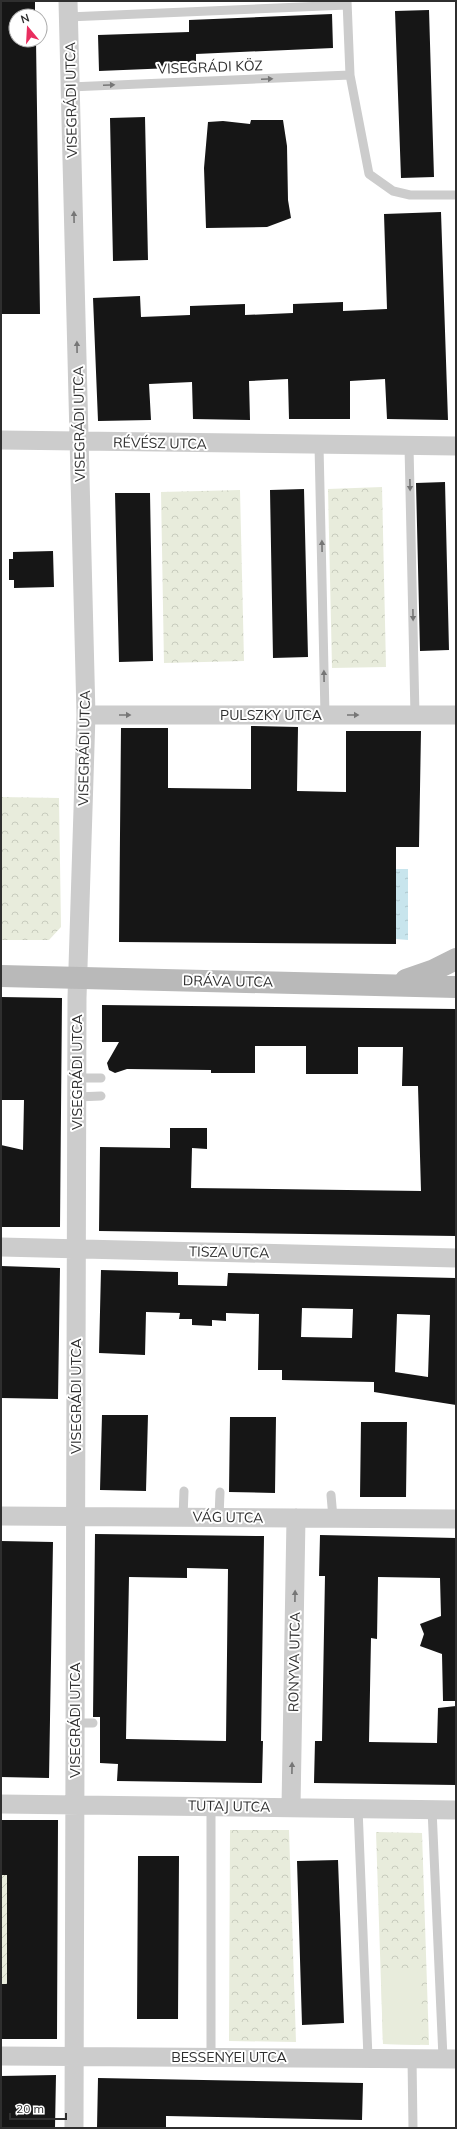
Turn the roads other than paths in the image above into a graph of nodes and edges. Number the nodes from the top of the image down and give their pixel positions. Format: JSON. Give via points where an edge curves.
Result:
{"nodes":[{"id":1,"x":347,"y":3,"type":"edge"},
{"id":2,"x":68,"y":9,"type":"edge"},
{"id":3,"x":350,"y":75,"type":"junction"},
{"id":4,"x":70,"y":87,"type":"junction"},
{"id":5,"x":456,"y":195,"type":"edge"},
{"id":6,"x":1,"y":440,"type":"edge"},
{"id":7,"x":79,"y":442,"type":"junction"},
{"id":8,"x":319,"y":445,"type":"junction"},
{"id":9,"x":409,"y":446,"type":"junction"},
{"id":10,"x":456,"y":446,"type":"edge"},
{"id":11,"x":86,"y":715,"type":"junction"},
{"id":12,"x":325,"y":715,"type":"junction"},
{"id":13,"x":415,"y":715,"type":"junction"},
{"id":14,"x":456,"y":715,"type":"edge"},
{"id":15,"x":456,"y":959,"type":"edge"},
{"id":16,"x":1,"y":976,"type":"edge"},
{"id":17,"x":78,"y":977,"type":"junction"},
{"id":18,"x":391,"y":985,"type":"junction"},
{"id":19,"x":456,"y":987,"type":"edge"},
{"id":20,"x":77,"y":1078,"type":"junction"},
{"id":21,"x":101,"y":1078,"type":"dead end"},
{"id":22,"x":101,"y":1096,"type":"dead end"},
{"id":23,"x":77,"y":1097,"type":"junction"},
{"id":24,"x":1,"y":1247,"type":"edge"},
{"id":25,"x":77,"y":1249,"type":"junction"},
{"id":26,"x":456,"y":1258,"type":"edge"},
{"id":27,"x":184,"y":1491,"type":"dead end"},
{"id":28,"x":220,"y":1492,"type":"dead end"},
{"id":29,"x":331,"y":1495,"type":"dead end"},
{"id":30,"x":1,"y":1516,"type":"edge"},
{"id":31,"x":75,"y":1516,"type":"junction"},
{"id":32,"x":183,"y":1517,"type":"junction"},
{"id":33,"x":219,"y":1517,"type":"junction"},
{"id":34,"x":296,"y":1518,"type":"junction"},
{"id":35,"x":332,"y":1518,"type":"junction"},
{"id":36,"x":456,"y":1519,"type":"edge"},
{"id":37,"x":1,"y":1804,"type":"edge"},
{"id":38,"x":75,"y":1804,"type":"junction"},
{"id":39,"x":211,"y":1806,"type":"junction"},
{"id":40,"x":292,"y":1807,"type":"junction"},
{"id":41,"x":358,"y":1808,"type":"junction"},
{"id":42,"x":432,"y":1809,"type":"junction"},
{"id":43,"x":456,"y":1810,"type":"edge"},
{"id":44,"x":1,"y":2056,"type":"edge"},
{"id":45,"x":75,"y":2056,"type":"junction"},
{"id":46,"x":211,"y":2057,"type":"junction"},
{"id":47,"x":368,"y":2058,"type":"junction"},
{"id":48,"x":412,"y":2058,"type":"junction"},
{"id":49,"x":449,"y":2058,"type":"edge"},
{"id":50,"x":74,"y":2128,"type":"edge"},
{"id":51,"x":413,"y":2128,"type":"edge"}],
"edges":[{"from":1,"to":2,"type":"lane","name":"VISEGRÁDI UTCA"},
{"from":1,"to":3,"type":"lane"},
{"from":2,"to":4,"type":"street","name":"VISEGRÁDI UTCA"},
{"from":4,"to":3,"type":"lane","name":"VISEGRÁDI KÖZ","one_way":true,"via":[[243,83]]},
{"from":3,"to":5,"type":"lane","via":[[369,174],[393,191],[410,195]]},
{"from":7,"to":4,"type":"street","name":"VISEGRÁDI UTCA","one_way":true},
{"from":6,"to":7,"type":"street","name":"RÉVÉSZ UTCA"},
{"from":7,"to":8,"type":"street","name":"RÉVÉSZ UTCA"},
{"from":7,"to":11,"type":"street","name":"VISEGRÁDI UTCA"},
{"from":8,"to":9,"type":"street","name":"RÉVÉSZ UTCA"},
{"from":12,"to":8,"type":"lane","one_way":true},
{"from":9,"to":10,"type":"street","name":"RÉVÉSZ UTCA"},
{"from":9,"to":13,"type":"lane","one_way":true},
{"from":11,"to":12,"type":"street","name":"PULSZKY UTCA","one_way":true},
{"from":11,"to":17,"type":"street","name":"VISEGRÁDI UTCA"},
{"from":12,"to":13,"type":"street","name":"PULSZKY UTCA","one_way":true},
{"from":13,"to":14,"type":"street","name":"PULSZKY UTCA"},
{"from":15,"to":18,"type":"main road","via":[[432,971]]},
{"from":16,"to":17,"type":"main road","name":"DRÁVA UTCA"},
{"from":17,"to":18,"type":"main road","name":"DRÁVA UTCA"},
{"from":17,"to":20,"type":"street","name":"VISEGRÁDI UTCA"},
{"from":18,"to":19,"type":"main road","name":"DRÁVA UTCA"},
{"from":20,"to":21,"type":"lane"},
{"from":20,"to":23,"type":"street","name":"VISEGRÁDI UTCA"},
{"from":22,"to":23,"type":"lane"},
{"from":23,"to":25,"type":"street","name":"VISEGRÁDI UTCA"},
{"from":24,"to":25,"type":"street","name":"TISZA UTCA"},
{"from":25,"to":26,"type":"street","name":"TISZA UTCA"},
{"from":25,"to":31,"type":"street","name":"VISEGRÁDI UTCA"},
{"from":27,"to":32,"type":"lane"},
{"from":28,"to":33,"type":"lane"},
{"from":29,"to":35,"type":"lane"},
{"from":30,"to":31,"type":"street","name":"VÁG UTCA"},
{"from":31,"to":32,"type":"street","name":"VÁG UTCA"},
{"from":31,"to":38,"type":"street","name":"VISEGRÁDI UTCA","via":[[84,1723]]},
{"from":32,"to":33,"type":"street","name":"VÁG UTCA"},
{"from":33,"to":34,"type":"street","name":"VÁG UTCA"},
{"from":34,"to":35,"type":"street","name":"VÁG UTCA"},
{"from":40,"to":34,"type":"street","name":"RONYVA UTCA","one_way":true},
{"from":35,"to":36,"type":"street","name":"VÁG UTCA"},
{"from":37,"to":38,"type":"street","name":"TUTAJ UTCA"},
{"from":38,"to":39,"type":"street","name":"TUTAJ UTCA"},
{"from":38,"to":45,"type":"street","name":"VISEGRÁDI UTCA"},
{"from":39,"to":40,"type":"street","name":"TUTAJ UTCA"},
{"from":39,"to":46,"type":"lane"},
{"from":40,"to":41,"type":"street","name":"TUTAJ UTCA"},
{"from":41,"to":42,"type":"street","name":"TUTAJ UTCA"},
{"from":41,"to":47,"type":"lane"},
{"from":42,"to":43,"type":"street","name":"TUTAJ UTCA"},
{"from":42,"to":49,"type":"lane"},
{"from":44,"to":45,"type":"street","name":"BESSENYEI UTCA"},
{"from":45,"to":46,"type":"street","name":"BESSENYEI UTCA"},
{"from":45,"to":50,"type":"street","name":"VISEGRÁDI UTCA"},
{"from":46,"to":47,"type":"street","name":"BESSENYEI UTCA"},
{"from":47,"to":48,"type":"street","name":"BESSENYEI UTCA"},
{"from":48,"to":49,"type":"street","name":"BESSENYEI UTCA"},
{"from":48,"to":51,"type":"lane"}]}
